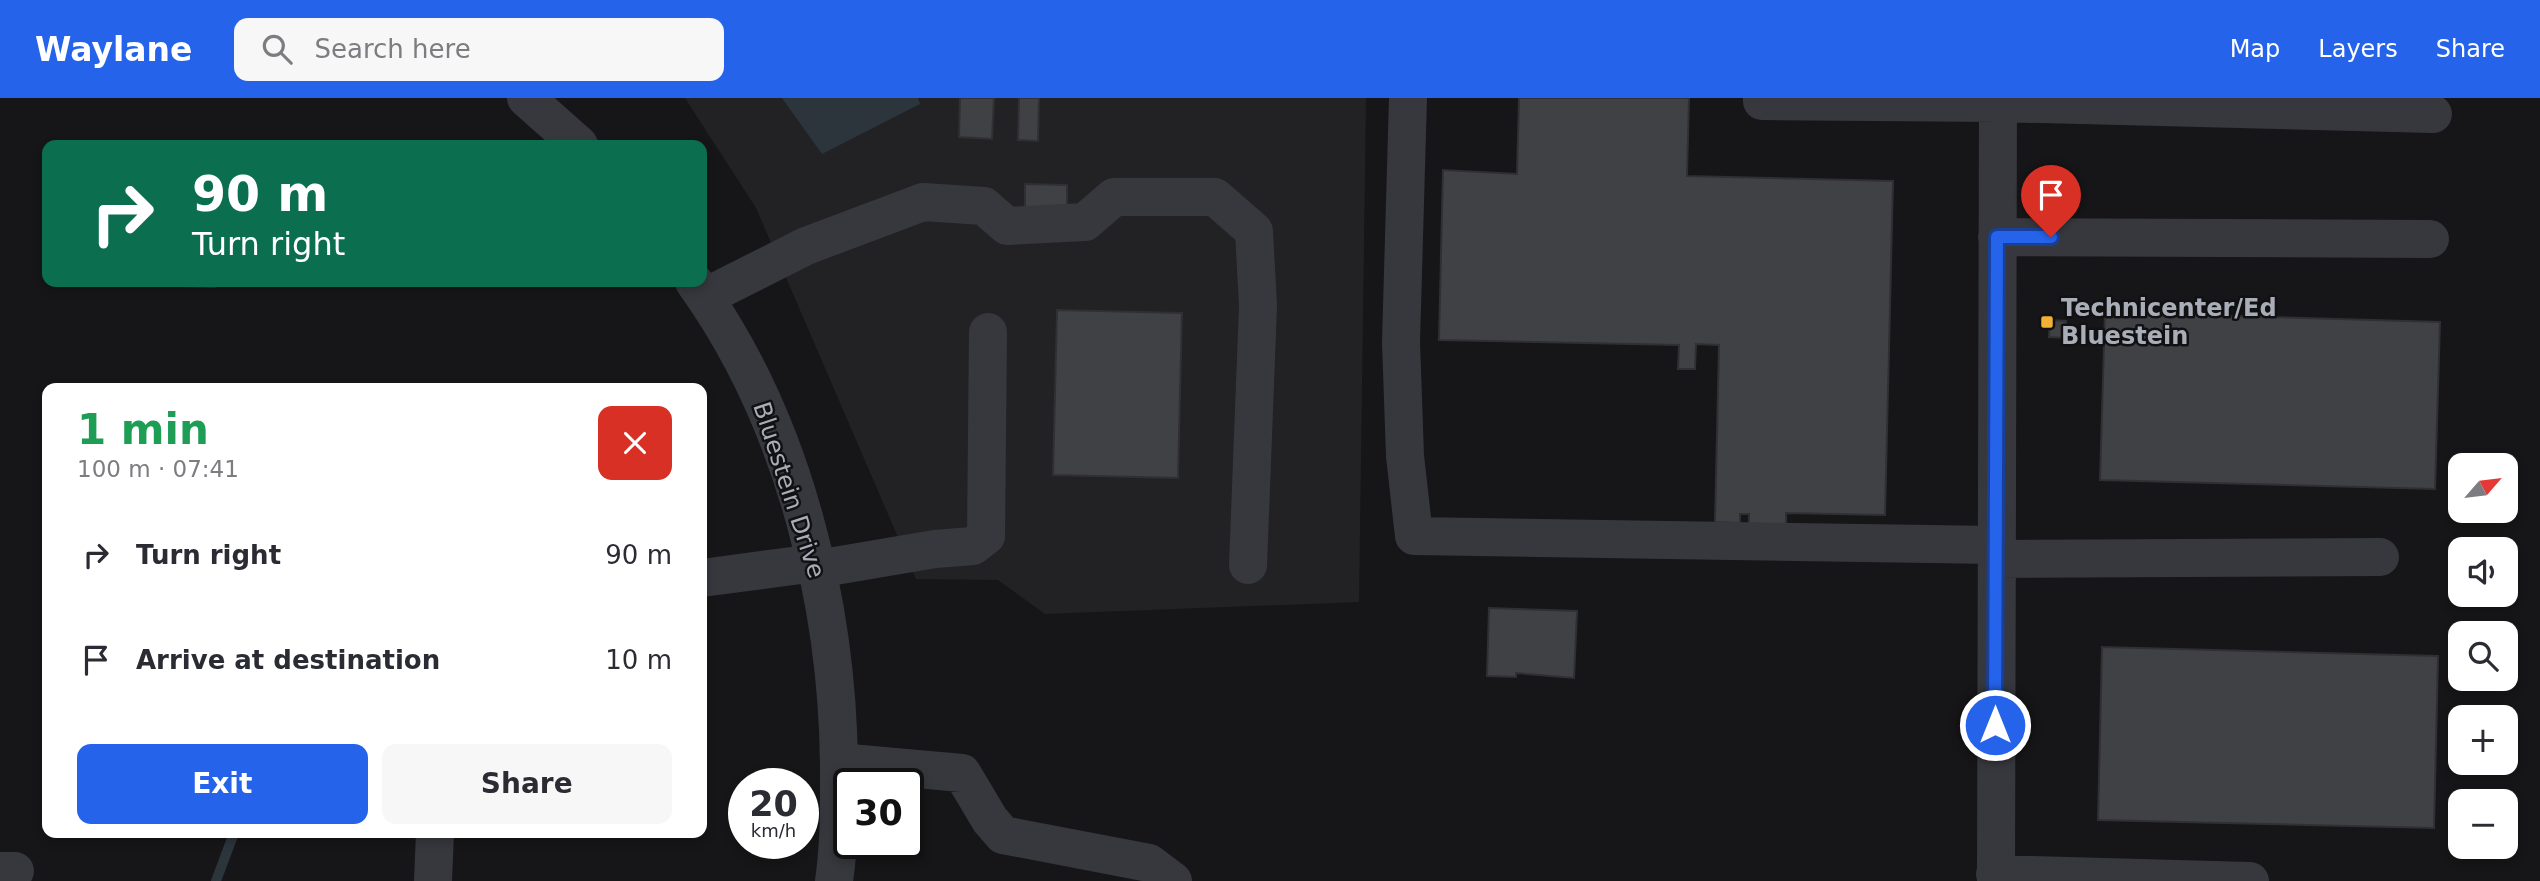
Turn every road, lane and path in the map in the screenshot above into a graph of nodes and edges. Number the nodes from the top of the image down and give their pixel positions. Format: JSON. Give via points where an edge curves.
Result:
{"nodes":[{"id":1,"x":526,"y":98,"type":"edge"},
{"id":2,"x":1408,"y":98,"type":"edge"},
{"id":3,"x":1762,"y":98,"type":"edge"},
{"id":4,"x":1878,"y":100,"type":"edge"},
{"id":5,"x":1998,"y":100,"type":"edge"},
{"id":6,"x":2433,"y":114,"type":"dead end"},
{"id":7,"x":573,"y":140,"type":"edge"},
{"id":8,"x":1997,"y":237,"type":"junction"},
{"id":9,"x":2430,"y":239,"type":"dead end"},
{"id":10,"x":707,"y":286,"type":"edge"},
{"id":11,"x":699,"y":289,"type":"edge"},
{"id":12,"x":988,"y":332,"type":"dead end"},
{"id":13,"x":1996,"y":552,"type":"junction"},
{"id":14,"x":2380,"y":557,"type":"dead end"},
{"id":15,"x":1248,"y":565,"type":"dead end"},
{"id":16,"x":816,"y":566,"type":"junction"},
{"id":17,"x":707,"y":577,"type":"edge"},
{"id":18,"x":839,"y":762,"type":"junction"},
{"id":19,"x":435,"y":838,"type":"edge"},
{"id":20,"x":1995,"y":878,"type":"edge"},
{"id":21,"x":2114,"y":879,"type":"edge"},
{"id":22,"x":433,"y":881,"type":"edge"},
{"id":23,"x":834,"y":881,"type":"edge"},
{"id":24,"x":1173,"y":881,"type":"edge"},
{"id":25,"x":2250,"y":881,"type":"edge"}],
"edges":[{"from":1,"to":7,"type":"street"},
{"from":2,"to":13,"type":"street","via":[[1401,342],[1405,456],[1414,536]]},
{"from":3,"to":4,"type":"street"},
{"from":4,"to":5,"type":"street"},
{"from":5,"to":6,"type":"street"},
{"from":5,"to":8,"type":"street"},
{"from":8,"to":9,"type":"street"},
{"from":8,"to":13,"type":"street"},
{"from":10,"to":15,"type":"street","via":[[923,202],[984,206],[1007,226],[1086,222],[1114,197],[1215,197],[1254,231],[1258,306]]},
{"from":11,"to":16,"type":"street","name":"Bluestein Drive","via":[[752,381],[781,450]]},
{"from":12,"to":16,"type":"street","via":[[986,536],[973,546]]},
{"from":13,"to":14,"type":"street"},
{"from":13,"to":20,"type":"street"},
{"from":16,"to":17,"type":"street"},
{"from":16,"to":18,"type":"street","name":"Bluestein Drive","via":[[834,663]]},
{"from":18,"to":23,"type":"street","name":"Bluestein Drive","via":[[839,849]]},
{"from":18,"to":24,"type":"street","via":[[962,774],[1003,835],[1149,863]]},
{"from":19,"to":22,"type":"street"},
{"from":20,"to":21,"type":"street"},
{"from":21,"to":25,"type":"street"}]}
